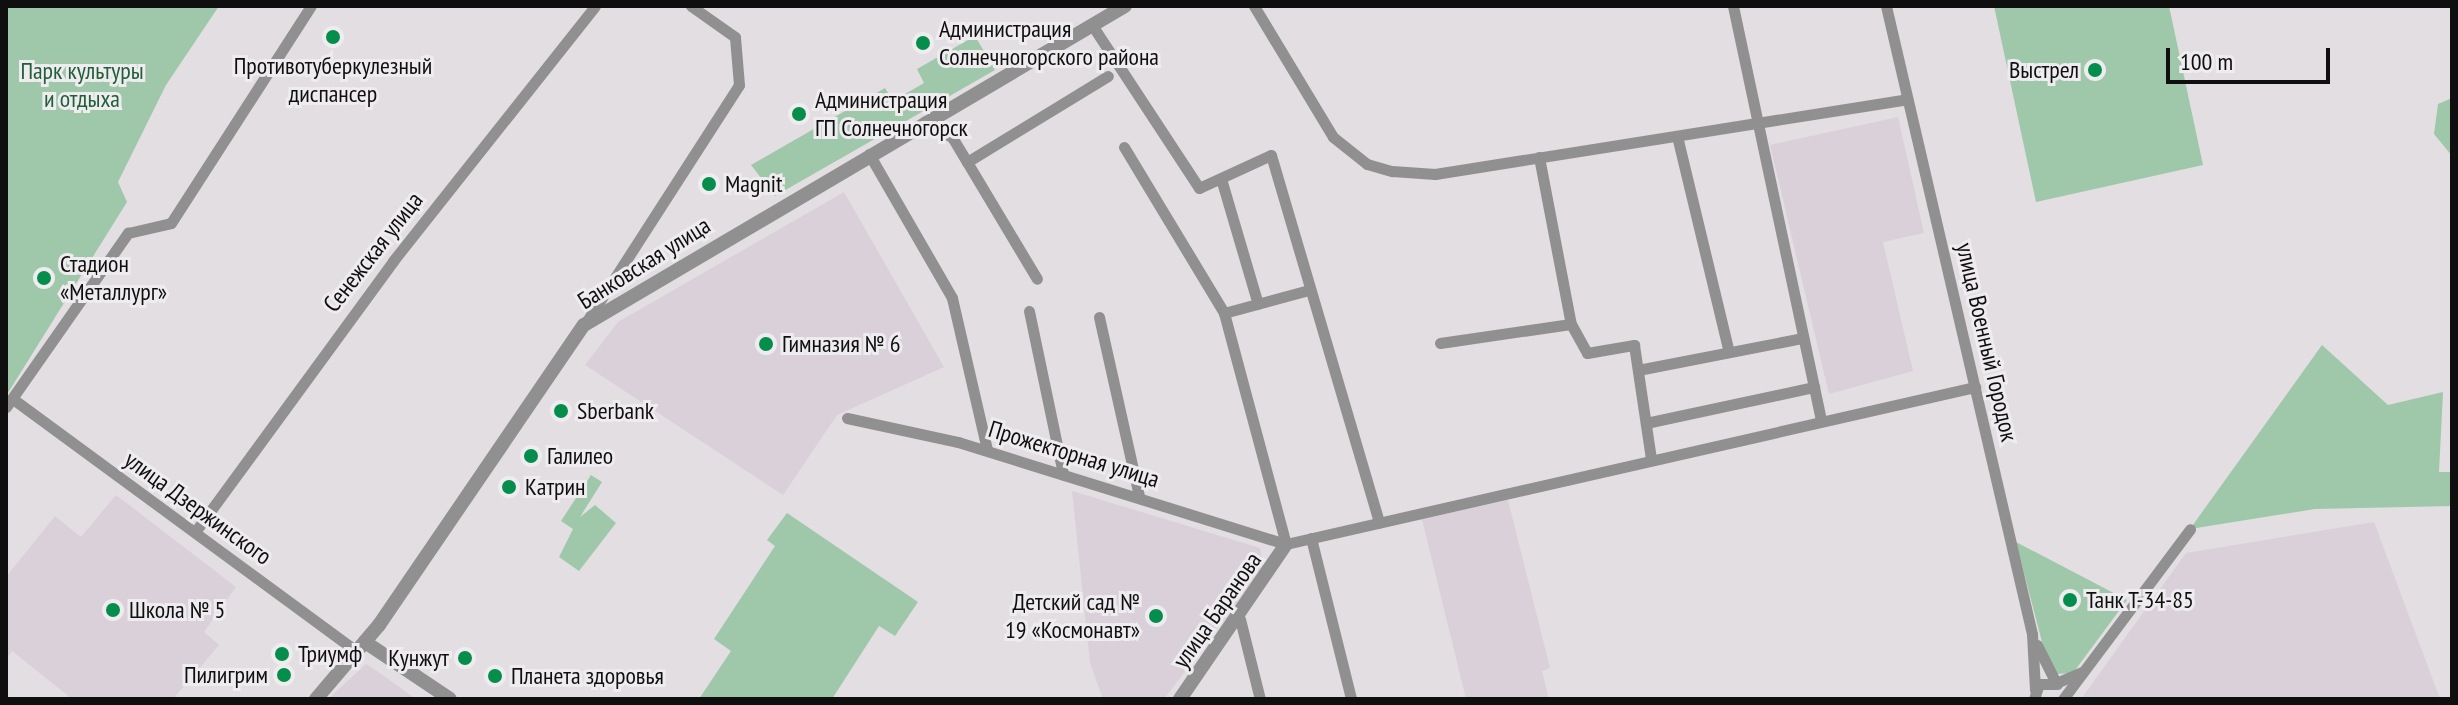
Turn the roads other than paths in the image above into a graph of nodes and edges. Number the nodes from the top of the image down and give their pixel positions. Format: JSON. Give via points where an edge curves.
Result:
{"nodes":[{"id":1,"x":311,"y":6,"type":"edge"},
{"id":2,"x":595,"y":6,"type":"edge"},
{"id":3,"x":691,"y":6,"type":"edge"},
{"id":4,"x":1125,"y":6,"type":"edge"},
{"id":5,"x":1254,"y":6,"type":"edge"},
{"id":6,"x":1733,"y":6,"type":"edge"},
{"id":7,"x":1886,"y":6,"type":"edge"},
{"id":8,"x":1092,"y":25,"type":"junction"},
{"id":9,"x":1108,"y":76,"type":"dead end"},
{"id":10,"x":1907,"y":99,"type":"junction"},
{"id":11,"x":925,"y":121,"type":"junction"},
{"id":12,"x":1758,"y":125,"type":"junction"},
{"id":13,"x":1677,"y":136,"type":"junction"},
{"id":14,"x":1124,"y":147,"type":"dead end"},
{"id":15,"x":869,"y":154,"type":"junction"},
{"id":16,"x":1539,"y":157,"type":"junction"},
{"id":17,"x":967,"y":162,"type":"junction"},
{"id":18,"x":1222,"y":182,"type":"junction"},
{"id":19,"x":1037,"y":279,"type":"dead end"},
{"id":20,"x":1305,"y":291,"type":"junction"},
{"id":21,"x":1258,"y":304,"type":"junction"},
{"id":22,"x":1029,"y":311,"type":"dead end"},
{"id":23,"x":1224,"y":313,"type":"junction"},
{"id":24,"x":1099,"y":317,"type":"dead end"},
{"id":25,"x":1571,"y":324,"type":"junction"},
{"id":26,"x":584,"y":325,"type":"junction"},
{"id":27,"x":1803,"y":338,"type":"junction"},
{"id":28,"x":1440,"y":343,"type":"dead end"},
{"id":29,"x":1729,"y":352,"type":"junction"},
{"id":30,"x":1638,"y":370,"type":"junction"},
{"id":31,"x":1814,"y":387,"type":"junction"},
{"id":32,"x":1975,"y":387,"type":"junction"},
{"id":33,"x":10,"y":403,"type":"edge"},
{"id":34,"x":847,"y":418,"type":"dead end"},
{"id":35,"x":1821,"y":421,"type":"junction"},
{"id":36,"x":1646,"y":423,"type":"junction"},
{"id":37,"x":987,"y":450,"type":"junction"},
{"id":38,"x":1651,"y":459,"type":"junction"},
{"id":39,"x":1063,"y":474,"type":"junction"},
{"id":40,"x":1139,"y":496,"type":"junction"},
{"id":41,"x":1379,"y":522,"type":"junction"},
{"id":42,"x":2190,"y":529,"type":"dead end"},
{"id":43,"x":195,"y":532,"type":"junction"},
{"id":44,"x":1311,"y":538,"type":"junction"},
{"id":45,"x":1286,"y":544,"type":"junction"},
{"id":46,"x":1240,"y":619,"type":"junction"},
{"id":47,"x":2032,"y":634,"type":"junction"},
{"id":48,"x":361,"y":647,"type":"junction"},
{"id":49,"x":2086,"y":670,"type":"junction"},
{"id":50,"x":2056,"y":683,"type":"junction"},
{"id":51,"x":2034,"y":694,"type":"edge"},
{"id":52,"x":316,"y":699,"type":"edge"},
{"id":53,"x":450,"y":699,"type":"edge"},
{"id":54,"x":1180,"y":699,"type":"edge"},
{"id":55,"x":1260,"y":699,"type":"edge"},
{"id":56,"x":1351,"y":699,"type":"edge"},
{"id":57,"x":2063,"y":699,"type":"edge"}],
"edges":[{"from":1,"to":33,"type":"street","via":[[171,223],[128,233]]},
{"from":2,"to":43,"type":"street","name":"Сенежская улица","via":[[393,261]]},
{"from":3,"to":26,"type":"street","via":[[735,37],[739,85]]},
{"from":4,"to":8,"type":"street","name":"Банковская улица"},
{"from":5,"to":16,"type":"street","via":[[1333,137],[1367,164],[1435,174]]},
{"from":6,"to":12,"type":"street"},
{"from":7,"to":10,"type":"street","name":"улица Военный Городок"},
{"from":8,"to":11,"type":"street","name":"Банковская улица"},
{"from":8,"to":18,"type":"street","via":[[1193,182],[1208,188]]},
{"from":9,"to":17,"type":"street"},
{"from":10,"to":12,"type":"street"},
{"from":10,"to":32,"type":"street","name":"улица Военный Городок"},
{"from":11,"to":15,"type":"street","name":"Банковская улица"},
{"from":11,"to":17,"type":"street","via":[[952,137]]},
{"from":12,"to":13,"type":"street"},
{"from":12,"to":27,"type":"street"},
{"from":13,"to":16,"type":"street"},
{"from":13,"to":29,"type":"street"},
{"from":14,"to":23,"type":"street"},
{"from":15,"to":26,"type":"street","name":"Банковская улица"},
{"from":15,"to":37,"type":"street","via":[[952,298]]},
{"from":16,"to":25,"type":"street"},
{"from":17,"to":19,"type":"street"},
{"from":18,"to":20,"type":"street","via":[[1271,155]]},
{"from":18,"to":21,"type":"street"},
{"from":20,"to":21,"type":"street"},
{"from":20,"to":41,"type":"street"},
{"from":21,"to":23,"type":"street"},
{"from":22,"to":39,"type":"street"},
{"from":23,"to":45,"type":"street"},
{"from":24,"to":40,"type":"street"},
{"from":25,"to":28,"type":"street"},
{"from":25,"to":30,"type":"street","via":[[1587,353],[1634,345]]},
{"from":26,"to":48,"type":"street","name":"Банковская улица"},
{"from":27,"to":29,"type":"street"},
{"from":27,"to":31,"type":"street"},
{"from":29,"to":30,"type":"street"},
{"from":30,"to":36,"type":"street"},
{"from":31,"to":35,"type":"street"},
{"from":31,"to":36,"type":"street"},
{"from":32,"to":35,"type":"street"},
{"from":32,"to":47,"type":"street","name":"улица Военный Городок"},
{"from":33,"to":43,"type":"street","name":"улица Дзержинского"},
{"from":34,"to":37,"type":"street","name":"Прожекторная улица","via":[[872,418]]},
{"from":35,"to":38,"type":"street"},
{"from":36,"to":38,"type":"street"},
{"from":37,"to":39,"type":"street","name":"Прожекторная улица"},
{"from":38,"to":41,"type":"street"},
{"from":39,"to":40,"type":"street","name":"Прожекторная улица"},
{"from":40,"to":45,"type":"street","name":"Прожекторная улица"},
{"from":41,"to":44,"type":"street"},
{"from":42,"to":49,"type":"street"},
{"from":43,"to":48,"type":"street","name":"улица Дзержинского"},
{"from":44,"to":45,"type":"street"},
{"from":44,"to":56,"type":"street"},
{"from":45,"to":46,"type":"street","name":"улица Баранова"},
{"from":46,"to":54,"type":"street","name":"улица Баранова"},
{"from":46,"to":55,"type":"street"},
{"from":47,"to":50,"type":"street"},
{"from":47,"to":51,"type":"street","name":"улица Военный Городок"},
{"from":48,"to":52,"type":"street","name":"Банковская улица"},
{"from":48,"to":53,"type":"street","name":"улица Дзержинского"},
{"from":49,"to":50,"type":"street"},
{"from":49,"to":57,"type":"street"},
{"from":50,"to":51,"type":"street"},
{"from":50,"to":57,"type":"street"}]}
